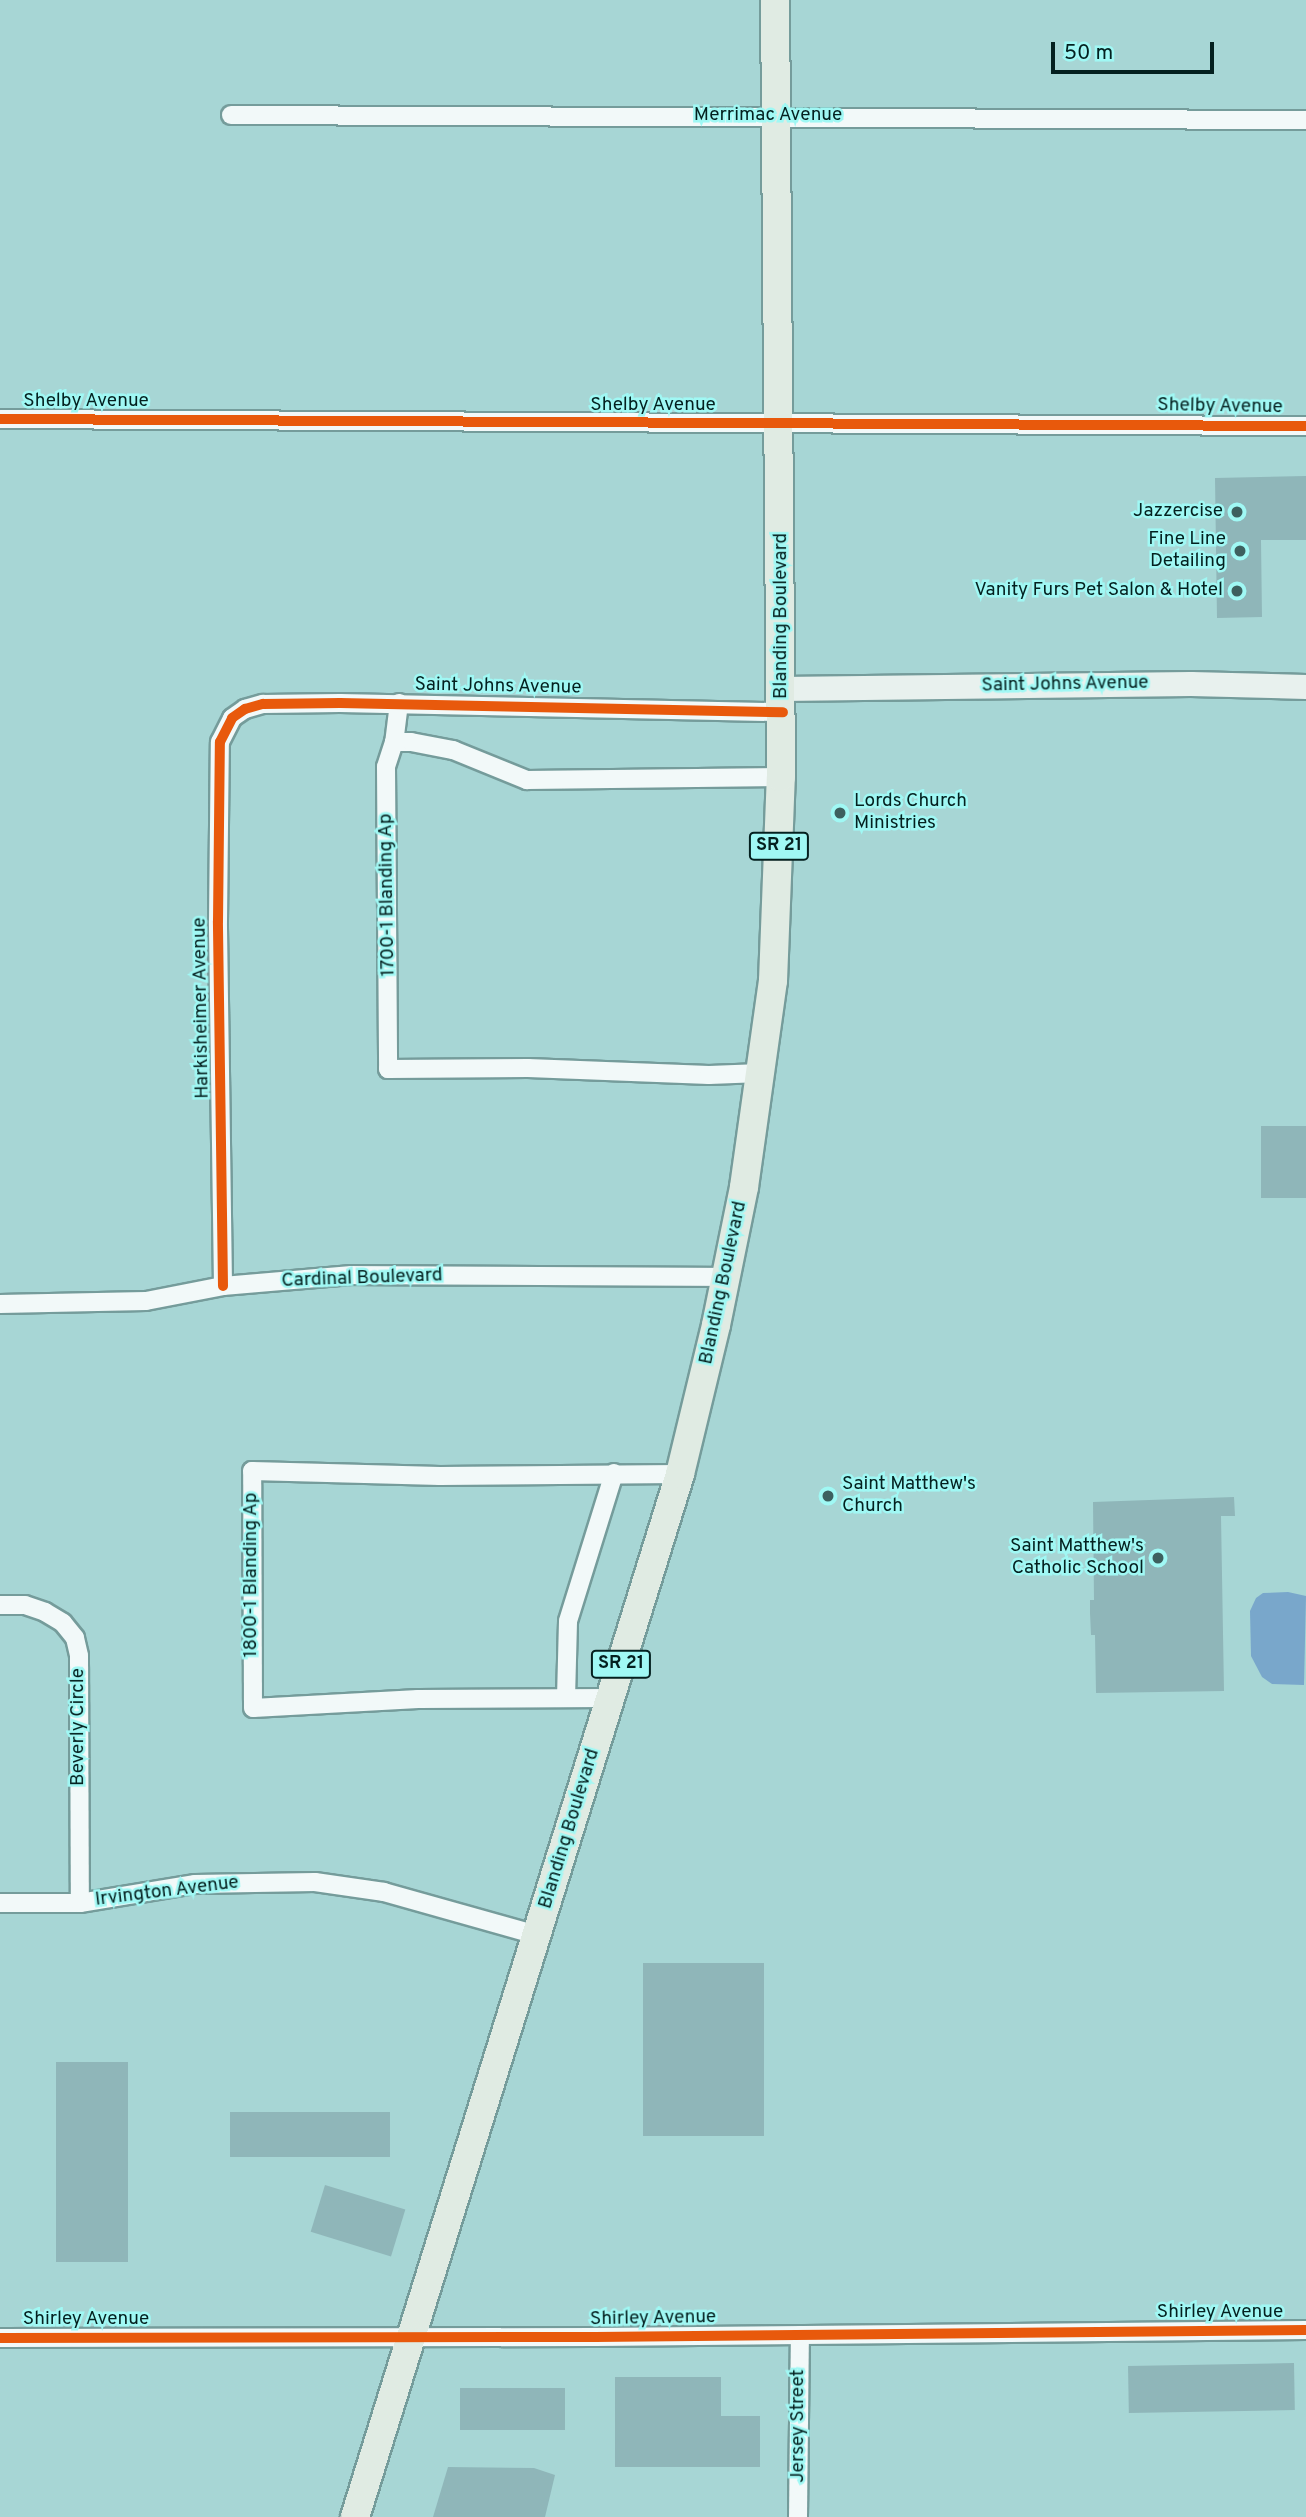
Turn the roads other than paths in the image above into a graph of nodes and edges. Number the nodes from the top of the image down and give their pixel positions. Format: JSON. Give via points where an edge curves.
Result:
{"nodes":[{"id":1,"x":775,"y":0,"type":"edge"},
{"id":2,"x":231,"y":115,"type":"dead end"},
{"id":3,"x":776,"y":116,"type":"junction"},
{"id":4,"x":1306,"y":120,"type":"edge"},
{"id":5,"x":0,"y":419,"type":"edge"},
{"id":6,"x":780,"y":425,"type":"junction"},
{"id":7,"x":1306,"y":426,"type":"edge"},
{"id":8,"x":1306,"y":687,"type":"edge"},
{"id":9,"x":782,"y":700,"type":"junction"},
{"id":10,"x":399,"y":703,"type":"junction"},
{"id":11,"x":224,"y":732,"type":"joint"},
{"id":12,"x":394,"y":742,"type":"junction"},
{"id":13,"x":781,"y":777,"type":"junction"},
{"id":14,"x":761,"y":1073,"type":"junction"},
{"id":15,"x":727,"y":1277,"type":"junction"},
{"id":16,"x":223,"y":1286,"type":"junction"},
{"id":17,"x":0,"y":1304,"type":"edge"},
{"id":18,"x":614,"y":1473,"type":"junction"},
{"id":19,"x":680,"y":1474,"type":"junction"},
{"id":20,"x":0,"y":1605,"type":"edge"},
{"id":21,"x":566,"y":1698,"type":"junction"},
{"id":22,"x":610,"y":1698,"type":"junction"},
{"id":23,"x":0,"y":1903,"type":"edge"},
{"id":24,"x":80,"y":1903,"type":"junction"},
{"id":25,"x":537,"y":1935,"type":"junction"},
{"id":26,"x":1306,"y":2330,"type":"edge"},
{"id":27,"x":800,"y":2335,"type":"junction"},
{"id":28,"x":0,"y":2338,"type":"edge"},
{"id":29,"x":410,"y":2338,"type":"junction"},
{"id":30,"x":355,"y":2517,"type":"edge"},
{"id":31,"x":799,"y":2517,"type":"edge"}],
"edges":[{"from":1,"to":3,"type":"main road","name":"Blanding Boulevard","number":"SR 21"},
{"from":2,"to":3,"type":"street","name":"Merrimac Avenue"},
{"from":3,"to":4,"type":"street","name":"Merrimac Avenue"},
{"from":3,"to":6,"type":"main road","name":"Blanding Boulevard","number":"SR 21"},
{"from":5,"to":6,"type":"street","name":"Shelby Avenue"},
{"from":6,"to":7,"type":"street","name":"Shelby Avenue"},
{"from":6,"to":9,"type":"main road","name":"Blanding Boulevard","number":"SR 21"},
{"from":8,"to":9,"type":"street","name":"Saint Johns Avenue","via":[[1191,684]]},
{"from":9,"to":10,"type":"street","name":"Saint Johns Avenue"},
{"from":9,"to":13,"type":"main road","name":"Blanding Boulevard","number":"SR 21"},
{"from":10,"to":11,"type":"street","name":"Saint Johns Avenue","via":[[263,704],[232,718]]},
{"from":10,"to":12,"type":"street"},
{"from":11,"to":16,"type":"street","name":"Harkisheimer Avenue","via":[[220,742],[218,908]]},
{"from":12,"to":13,"type":"street","via":[[453,750],[527,780]]},
{"from":12,"to":14,"type":"street","name":"1700-1 Blanding Ap","via":[[386,767],[388,1069]]},
{"from":13,"to":14,"type":"main road","name":"Blanding Boulevard","number":"SR 21","via":[[773,981]]},
{"from":14,"to":15,"type":"main road","name":"Blanding Boulevard","number":"SR 21"},
{"from":15,"to":16,"type":"street","name":"Cardinal Boulevard","via":[[352,1275]]},
{"from":15,"to":19,"type":"main road","name":"Blanding Boulevard","number":"SR 21"},
{"from":16,"to":17,"type":"street","name":"Cardinal Boulevard","via":[[146,1301]]},
{"from":18,"to":19,"type":"street","name":"1800-1 Blanding Ap"},
{"from":18,"to":21,"type":"street","via":[[568,1621]]},
{"from":18,"to":21,"type":"street","name":"1800-1 Blanding Ap","via":[[440,1476],[252,1471],[253,1708],[418,1699]]},
{"from":19,"to":22,"type":"main road","name":"Blanding Boulevard","number":"SR 21"},
{"from":20,"to":24,"type":"street","name":"Beverly Circle","via":[[25,1605],[45,1612],[75,1638],[79,1656]]},
{"from":21,"to":22,"type":"street","name":"1800-1 Blanding Ap"},
{"from":22,"to":25,"type":"main road","name":"Blanding Boulevard","number":"SR 21"},
{"from":23,"to":24,"type":"street","name":"Irvington Avenue"},
{"from":24,"to":25,"type":"street","name":"Irvington Avenue","via":[[195,1884],[315,1882],[410,1898]]},
{"from":25,"to":29,"type":"main road","name":"Blanding Boulevard","number":"SR 21"},
{"from":26,"to":27,"type":"street","name":"Shirley Avenue"},
{"from":27,"to":29,"type":"street","name":"Shirley Avenue"},
{"from":27,"to":31,"type":"street","name":"Jersey Street"},
{"from":28,"to":29,"type":"street","name":"Shirley Avenue"},
{"from":29,"to":30,"type":"main road","name":"Blanding Boulevard","number":"SR 21"}]}
